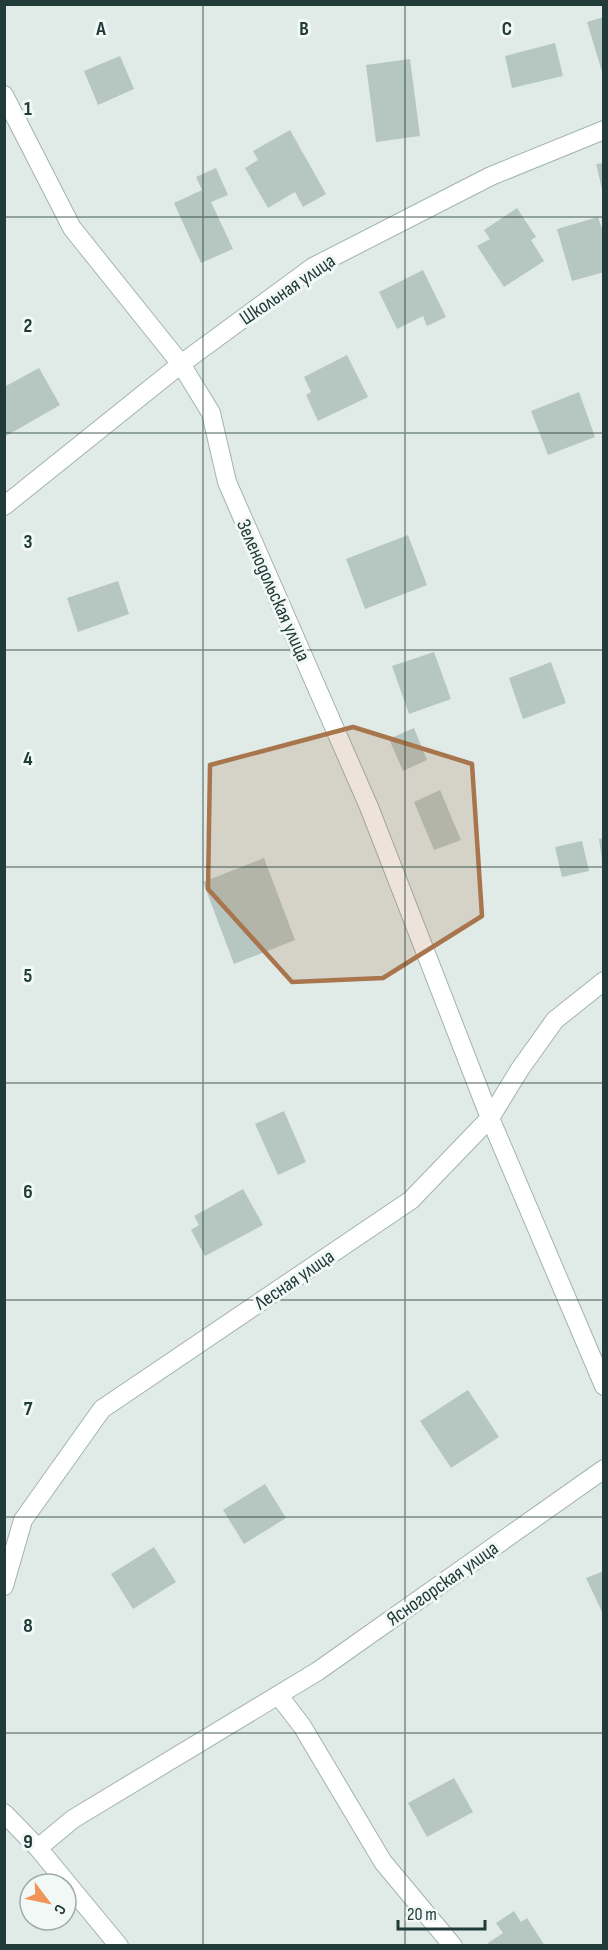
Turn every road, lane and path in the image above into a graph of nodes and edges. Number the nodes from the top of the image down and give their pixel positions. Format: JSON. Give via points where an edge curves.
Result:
{"nodes":[{"id":1,"x":4,"y":95,"type":"edge"},
{"id":2,"x":603,"y":130,"type":"edge"},
{"id":3,"x":181,"y":364,"type":"junction"},
{"id":4,"x":4,"y":506,"type":"edge"},
{"id":5,"x":603,"y":981,"type":"edge"},
{"id":6,"x":490,"y":1118,"type":"junction"},
{"id":7,"x":603,"y":1386,"type":"edge"},
{"id":8,"x":603,"y":1469,"type":"edge"},
{"id":9,"x":4,"y":1586,"type":"edge"},
{"id":10,"x":279,"y":1696,"type":"junction"},
{"id":11,"x":4,"y":1813,"type":"edge"},
{"id":12,"x":38,"y":1848,"type":"junction"},
{"id":13,"x":119,"y":1946,"type":"edge"},
{"id":14,"x":453,"y":1946,"type":"edge"}],
"edges":[{"from":1,"to":3,"type":"street","name":"Зеленодольская улица","via":[[72,228]]},
{"from":2,"to":3,"type":"street","name":"Школьная улица","via":[[491,176],[313,267]]},
{"from":3,"to":4,"type":"street","name":"Школьная улица"},
{"from":3,"to":6,"type":"street","name":"Зеленодольская улица","via":[[211,412],[227,482],[369,807]]},
{"from":5,"to":6,"type":"street","name":"Лесная улица","via":[[555,1020]]},
{"from":6,"to":7,"type":"street","name":"Зеленодольская улица"},
{"from":6,"to":9,"type":"street","name":"Лесная улица","via":[[411,1200],[102,1409],[23,1520]]},
{"from":8,"to":10,"type":"street","name":"Ясногорская улица"},
{"from":10,"to":12,"type":"street","name":"Ясногорская улица","via":[[73,1819]]},
{"from":10,"to":14,"type":"street","via":[[302,1726],[383,1862]]},
{"from":11,"to":12,"type":"street"},
{"from":12,"to":13,"type":"street"}]}
